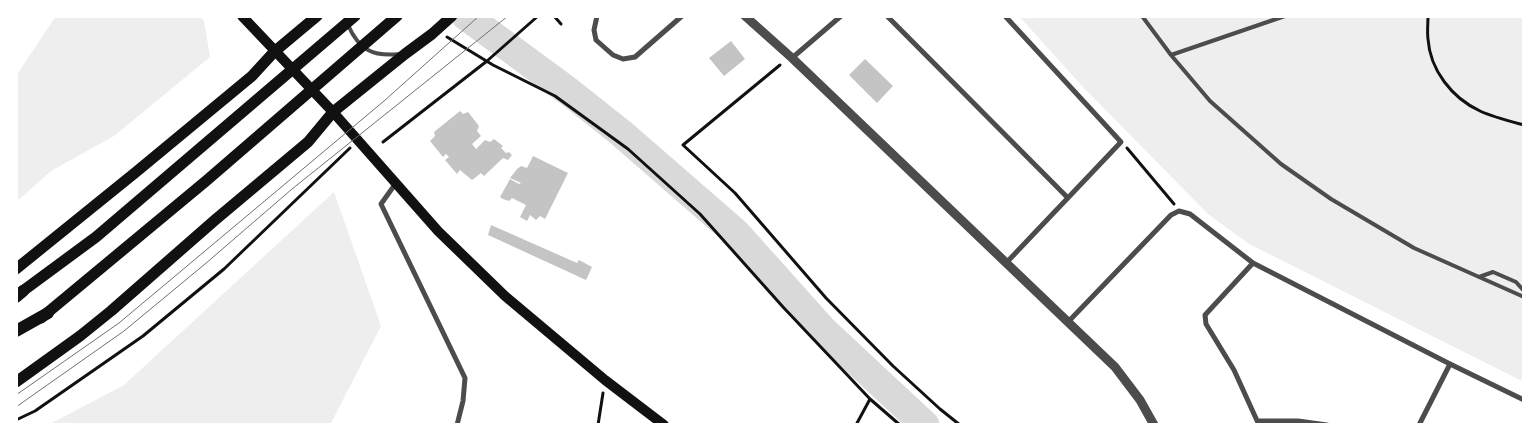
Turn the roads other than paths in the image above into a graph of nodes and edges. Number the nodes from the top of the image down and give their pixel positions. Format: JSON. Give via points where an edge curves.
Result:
{"nodes":[{"id":1,"x":242,"y":16,"type":"edge"},
{"id":2,"x":317,"y":16,"type":"edge"},
{"id":3,"x":347,"y":16,"type":"edge"},
{"id":4,"x":355,"y":16,"type":"edge"},
{"id":5,"x":397,"y":16,"type":"edge"},
{"id":6,"x":452,"y":16,"type":"edge"},
{"id":7,"x":597,"y":16,"type":"edge"},
{"id":8,"x":682,"y":16,"type":"edge"},
{"id":9,"x":745,"y":16,"type":"edge"},
{"id":10,"x":841,"y":16,"type":"edge"},
{"id":11,"x":887,"y":16,"type":"edge"},
{"id":12,"x":1005,"y":16,"type":"edge"},
{"id":13,"x":1142,"y":16,"type":"edge"},
{"id":14,"x":1285,"y":16,"type":"edge"},
{"id":15,"x":274,"y":52,"type":"junction"},
{"id":16,"x":404,"y":54,"type":"junction"},
{"id":17,"x":1171,"y":54,"type":"junction"},
{"id":18,"x":792,"y":58,"type":"junction"},
{"id":19,"x":333,"y":112,"type":"junction"},
{"id":20,"x":396,"y":183,"type":"junction"},
{"id":21,"x":1068,"y":198,"type":"junction"},
{"id":22,"x":1007,"y":262,"type":"junction"},
{"id":23,"x":1253,"y":263,"type":"junction"},
{"id":24,"x":16,"y":268,"type":"edge"},
{"id":25,"x":1479,"y":277,"type":"junction"},
{"id":26,"x":1524,"y":291,"type":"edge"},
{"id":27,"x":19,"y":295,"type":"edge"},
{"id":28,"x":1524,"y":297,"type":"edge"},
{"id":29,"x":48,"y":313,"type":"junction"},
{"id":30,"x":1068,"y":322,"type":"junction"},
{"id":31,"x":16,"y":332,"type":"edge"},
{"id":32,"x":16,"y":338,"type":"edge"},
{"id":33,"x":1450,"y":364,"type":"junction"},
{"id":34,"x":16,"y":382,"type":"edge"},
{"id":35,"x":1524,"y":400,"type":"edge"},
{"id":36,"x":1259,"y":423,"type":"edge"},
{"id":37,"x":457,"y":425,"type":"edge"},
{"id":38,"x":664,"y":425,"type":"edge"},
{"id":39,"x":1154,"y":425,"type":"edge"},
{"id":40,"x":1327,"y":425,"type":"edge"},
{"id":41,"x":1419,"y":425,"type":"edge"}],
"edges":[{"from":1,"to":15,"type":"main road"},
{"from":2,"to":15,"type":"main road"},
{"from":3,"to":16,"type":"lane","via":[[357,42],[371,52],[386,56]]},
{"from":4,"to":27,"type":"main road","via":[[96,237]]},
{"from":5,"to":29,"type":"main road"},
{"from":6,"to":16,"type":"main road"},
{"from":7,"to":8,"type":"street","via":[[596,40],[623,59],[635,57]]},
{"from":9,"to":18,"type":"street"},
{"from":10,"to":18,"type":"street"},
{"from":11,"to":21,"type":"street"},
{"from":12,"to":21,"type":"street","via":[[1122,142]]},
{"from":13,"to":17,"type":"lane"},
{"from":14,"to":17,"type":"lane"},
{"from":15,"to":19,"type":"main road"},
{"from":15,"to":24,"type":"main road","via":[[245,82]]},
{"from":16,"to":19,"type":"main road"},
{"from":17,"to":25,"type":"lane","via":[[1210,101],[1281,164],[1331,199],[1414,248]]},
{"from":18,"to":22,"type":"street"},
{"from":19,"to":20,"type":"main road"},
{"from":19,"to":34,"type":"main road","via":[[308,142],[111,311]]},
{"from":20,"to":37,"type":"street","via":[[381,204],[465,378]]},
{"from":20,"to":38,"type":"main road","via":[[438,231],[505,296]]},
{"from":21,"to":22,"type":"street"},
{"from":22,"to":30,"type":"street"},
{"from":23,"to":30,"type":"street","via":[[1190,214],[1180,211],[1171,215]]},
{"from":23,"to":33,"type":"street"},
{"from":23,"to":36,"type":"street","via":[[1205,315],[1206,324],[1234,370]]},
{"from":25,"to":26,"type":"lane","via":[[1493,272],[1516,282]]},
{"from":25,"to":28,"type":"lane"},
{"from":29,"to":31,"type":"highway"},
{"from":29,"to":32,"type":"main road"},
{"from":30,"to":39,"type":"street","via":[[1123,376]]},
{"from":33,"to":35,"type":"street"},
{"from":33,"to":41,"type":"street"},
{"from":36,"to":40,"type":"street","via":[[1298,421]]}]}
